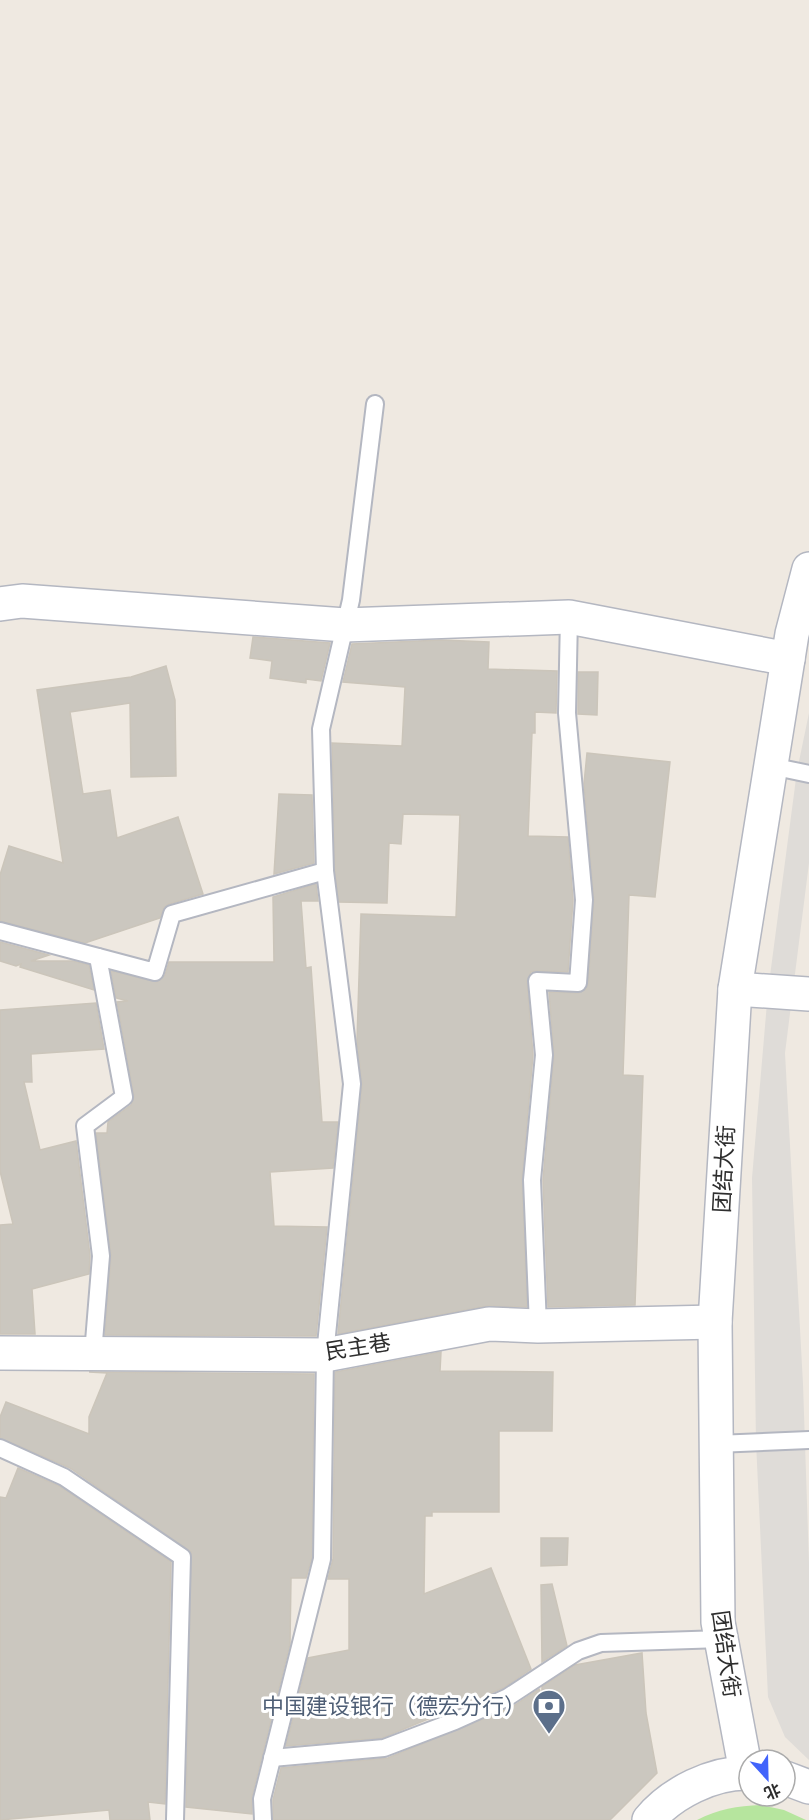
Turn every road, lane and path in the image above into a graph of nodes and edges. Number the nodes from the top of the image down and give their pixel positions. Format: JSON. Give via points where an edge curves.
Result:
{"nodes":[{"id":1,"x":375,"y":404,"type":"dead end"},
{"id":2,"x":809,"y":569,"type":"edge"},
{"id":3,"x":0,"y":604,"type":"edge"},
{"id":4,"x":569,"y":617,"type":"junction"},
{"id":5,"x":345,"y":625,"type":"junction"},
{"id":6,"x":788,"y":659,"type":"junction"},
{"id":7,"x":771,"y":766,"type":"junction"},
{"id":8,"x":809,"y":774,"type":"edge"},
{"id":9,"x":325,"y":871,"type":"junction"},
{"id":10,"x":0,"y":931,"type":"edge"},
{"id":11,"x":98,"y":957,"type":"junction"},
{"id":12,"x":735,"y":989,"type":"junction"},
{"id":13,"x":809,"y":994,"type":"edge"},
{"id":14,"x":715,"y":1322,"type":"junction"},
{"id":15,"x":538,"y":1326,"type":"junction"},
{"id":16,"x":0,"y":1353,"type":"edge"},
{"id":17,"x":93,"y":1354,"type":"junction"},
{"id":18,"x":325,"y":1354,"type":"junction"},
{"id":19,"x":809,"y":1440,"type":"edge"},
{"id":20,"x":716,"y":1444,"type":"junction"},
{"id":21,"x":0,"y":1448,"type":"edge"},
{"id":22,"x":722,"y":1639,"type":"junction"},
{"id":23,"x":742,"y":1748,"type":"edge"},
{"id":24,"x":272,"y":1758,"type":"junction"},
{"id":25,"x":737,"y":1775,"type":"edge"},
{"id":26,"x":175,"y":1820,"type":"edge"},
{"id":27,"x":263,"y":1820,"type":"edge"},
{"id":28,"x":648,"y":1820,"type":"edge"}],
"edges":[{"from":1,"to":5,"type":"lane"},
{"from":2,"to":6,"type":"street","name":"团结大街"},
{"from":3,"to":5,"type":"street","via":[[22,601]]},
{"from":4,"to":5,"type":"street"},
{"from":4,"to":6,"type":"street"},
{"from":4,"to":15,"type":"lane","via":[[567,713],[584,900],[578,983],[537,981],[544,1055],[532,1180]]},
{"from":5,"to":9,"type":"lane","via":[[321,729]]},
{"from":6,"to":7,"type":"street","name":"团结大街"},
{"from":7,"to":8,"type":"lane"},
{"from":7,"to":12,"type":"street","name":"团结大街"},
{"from":9,"to":11,"type":"lane","via":[[172,914],[155,972]]},
{"from":9,"to":18,"type":"lane","via":[[352,1084]]},
{"from":10,"to":11,"type":"lane"},
{"from":11,"to":17,"type":"lane","via":[[124,1097],[85,1126],[101,1256]]},
{"from":12,"to":13,"type":"street"},
{"from":12,"to":14,"type":"street","name":"团结大街"},
{"from":14,"to":15,"type":"street","name":"民主巷"},
{"from":14,"to":20,"type":"street","name":"团结大街"},
{"from":15,"to":18,"type":"street","name":"民主巷","via":[[489,1324]]},
{"from":16,"to":17,"type":"street","name":"民主巷"},
{"from":17,"to":18,"type":"street","name":"民主巷"},
{"from":18,"to":24,"type":"lane","via":[[322,1559]]},
{"from":19,"to":20,"type":"lane"},
{"from":20,"to":22,"type":"street","name":"团结大街","via":[[718,1622]]},
{"from":21,"to":26,"type":"lane","via":[[64,1477],[182,1557]]},
{"from":22,"to":23,"type":"street","name":"团结大街"},
{"from":22,"to":24,"type":"lane","via":[[601,1643],[578,1652],[508,1696],[384,1748]]},
{"from":24,"to":27,"type":"lane","via":[[262,1799]]},
{"from":25,"to":28,"type":"street","via":[[700,1782],[661,1805]]}]}
